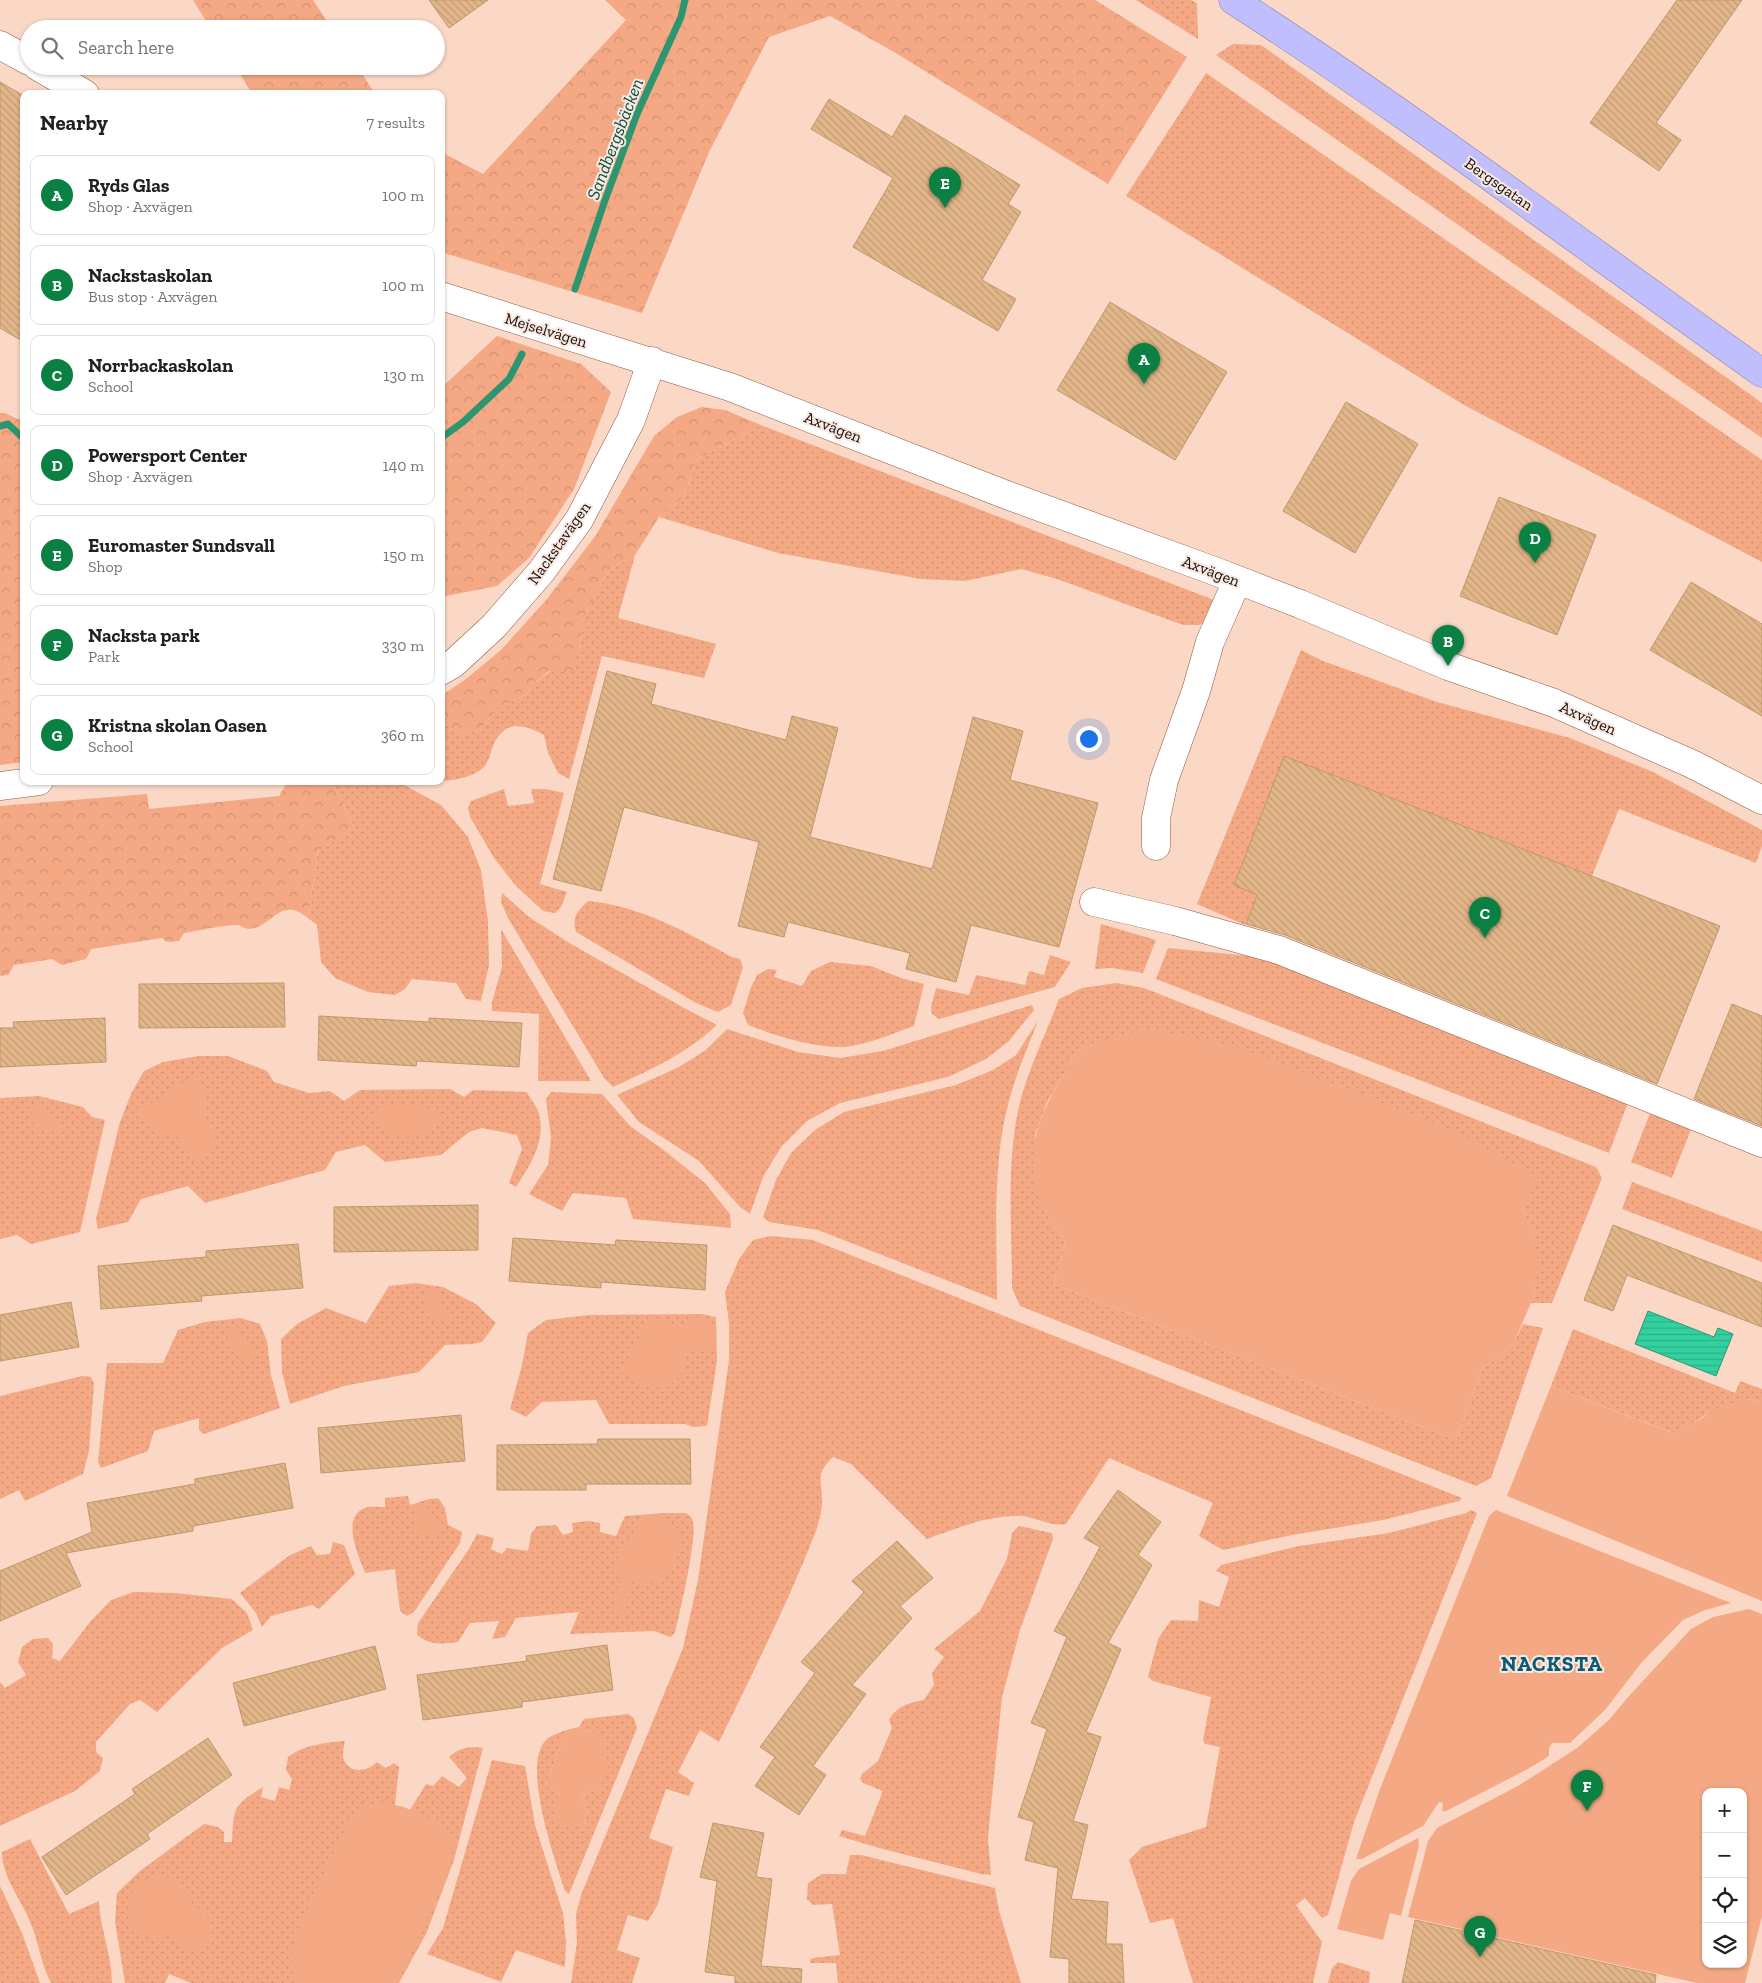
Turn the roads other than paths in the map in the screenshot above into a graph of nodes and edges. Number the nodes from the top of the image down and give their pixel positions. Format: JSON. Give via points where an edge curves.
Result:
{"nodes":[{"id":1,"x":1233,"y":0,"type":"edge"},
{"id":2,"x":0,"y":45,"type":"edge"},
{"id":3,"x":20,"y":57,"type":"edge"},
{"id":4,"x":52,"y":75,"type":"edge"},
{"id":5,"x":78,"y":90,"type":"edge"},
{"id":6,"x":445,"y":297,"type":"edge"},
{"id":7,"x":652,"y":361,"type":"junction"},
{"id":8,"x":1762,"y":372,"type":"edge"},
{"id":9,"x":1237,"y":581,"type":"junction"},
{"id":10,"x":445,"y":669,"type":"edge"},
{"id":11,"x":20,"y":783,"type":"edge"},
{"id":12,"x":0,"y":786,"type":"edge"},
{"id":13,"x":1762,"y":800,"type":"edge"},
{"id":14,"x":1156,"y":846,"type":"dead end"},
{"id":15,"x":1094,"y":902,"type":"dead end"},
{"id":16,"x":1762,"y":1143,"type":"edge"}],
"edges":[{"from":1,"to":8,"type":"highway","name":"Bergsgatan","via":[[1581,241]]},
{"from":2,"to":3,"type":"street"},
{"from":4,"to":5,"type":"street"},
{"from":6,"to":7,"type":"street","name":"Mejselvägen"},
{"from":7,"to":9,"type":"street","name":"Axvägen","via":[[730,387]]},
{"from":7,"to":10,"type":"street","name":"Nackstavägen","via":[[631,420],[579,520],[541,572],[494,626]]},
{"from":9,"to":13,"type":"street","name":"Axvägen","via":[[1448,666],[1554,703],[1692,764]]},
{"from":9,"to":14,"type":"street","via":[[1210,642],[1164,780],[1156,818]]},
{"from":11,"to":12,"type":"street"},
{"from":15,"to":16,"type":"street","via":[[1279,950]]}]}
